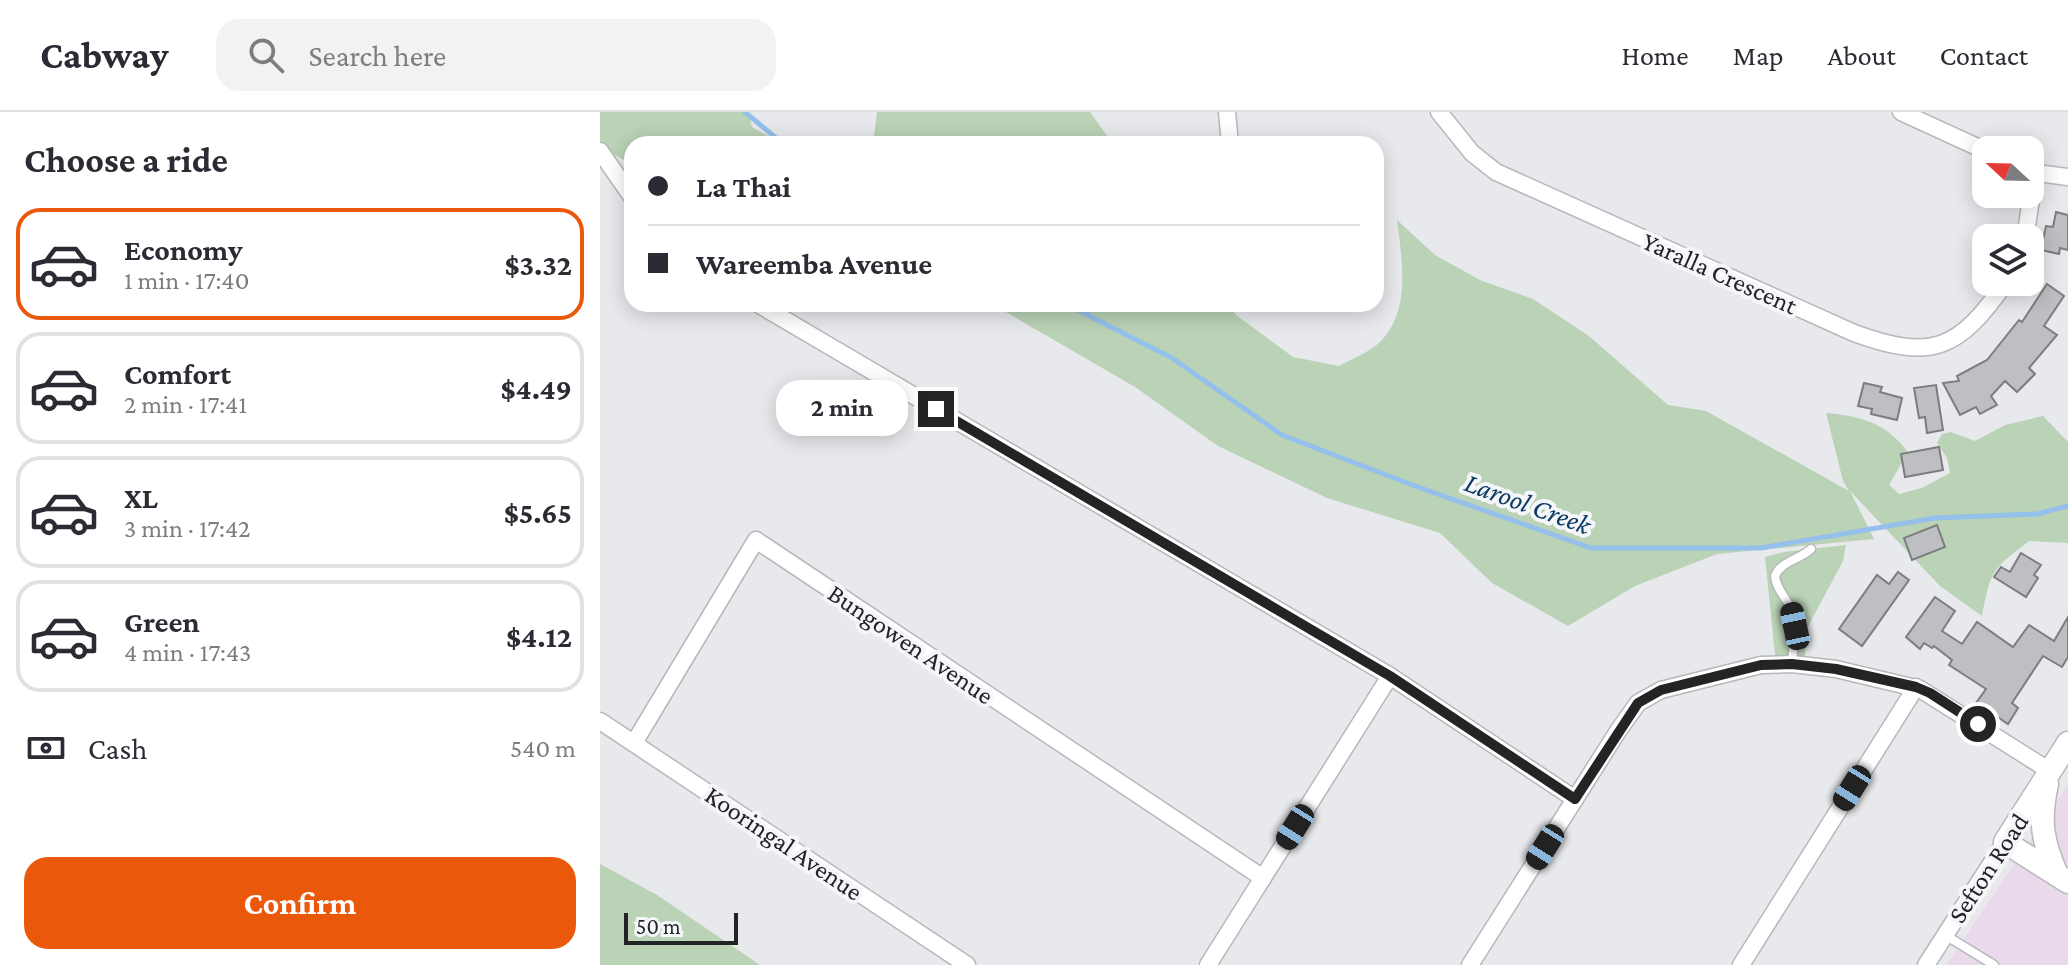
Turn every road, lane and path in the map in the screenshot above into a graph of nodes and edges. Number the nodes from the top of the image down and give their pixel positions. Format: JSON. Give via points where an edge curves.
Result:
{"nodes":[{"id":1,"x":1227,"y":112,"type":"edge"},
{"id":2,"x":1439,"y":112,"type":"edge"},
{"id":3,"x":1901,"y":112,"type":"edge"},
{"id":4,"x":1229,"y":136,"type":"edge"},
{"id":5,"x":1972,"y":145,"type":"edge"},
{"id":6,"x":600,"y":151,"type":"edge"},
{"id":7,"x":2044,"y":174,"type":"edge"},
{"id":8,"x":2068,"y":177,"type":"edge"},
{"id":9,"x":624,"y":186,"type":"edge"},
{"id":10,"x":1994,"y":296,"type":"edge"},
{"id":11,"x":772,"y":312,"type":"edge"},
{"id":12,"x":1811,"y":549,"type":"dead end"},
{"id":13,"x":1792,"y":664,"type":"junction"},
{"id":14,"x":1390,"y":676,"type":"junction"},
{"id":15,"x":1916,"y":687,"type":"junction"},
{"id":16,"x":600,"y":721,"type":"edge"},
{"id":17,"x":634,"y":743,"type":"junction"},
{"id":18,"x":2068,"y":743,"type":"edge"},
{"id":19,"x":2050,"y":771,"type":"junction"},
{"id":20,"x":1575,"y":799,"type":"junction"},
{"id":21,"x":2005,"y":842,"type":"junction"},
{"id":22,"x":1263,"y":878,"type":"junction"},
{"id":23,"x":2062,"y":878,"type":"edge"},
{"id":24,"x":1945,"y":935,"type":"junction"},
{"id":25,"x":967,"y":965,"type":"edge"},
{"id":26,"x":1208,"y":965,"type":"edge"},
{"id":27,"x":1470,"y":965,"type":"edge"},
{"id":28,"x":1741,"y":965,"type":"edge"},
{"id":29,"x":1926,"y":965,"type":"edge"},
{"id":30,"x":1994,"y":965,"type":"edge"}],
"edges":[{"from":1,"to":4,"type":"street"},
{"from":2,"to":10,"type":"street","name":"Yaralla Crescent","via":[[1472,153],[1496,172],[1886,345],[1935,347],[1964,333]]},
{"from":3,"to":5,"type":"street"},
{"from":6,"to":9,"type":"street"},
{"from":7,"to":8,"type":"street"},
{"from":11,"to":14,"type":"street"},
{"from":12,"to":13,"type":"lane","via":[[1784,564],[1775,576],[1795,626]]},
{"from":13,"to":15,"type":"street"},
{"from":13,"to":20,"type":"street","via":[[1714,675],[1661,690],[1638,703]]},
{"from":14,"to":20,"type":"street"},
{"from":14,"to":22,"type":"street"},
{"from":15,"to":19,"type":"street"},
{"from":15,"to":28,"type":"street"},
{"from":16,"to":17,"type":"street","name":"Kooringal Avenue"},
{"from":17,"to":22,"type":"street","name":"Bungowen Avenue","via":[[756,540]]},
{"from":17,"to":25,"type":"street","name":"Kooringal Avenue"},
{"from":18,"to":19,"type":"street","name":"Sefton Road"},
{"from":19,"to":21,"type":"street","name":"Sefton Road"},
{"from":19,"to":23,"type":"street","name":"Sefton Road","via":[[2041,818],[2043,840]]},
{"from":20,"to":27,"type":"street"},
{"from":21,"to":23,"type":"street"},
{"from":21,"to":24,"type":"street","name":"Sefton Road"},
{"from":22,"to":26,"type":"street"},
{"from":24,"to":29,"type":"street","name":"Sefton Road"},
{"from":24,"to":30,"type":"lane"}]}
